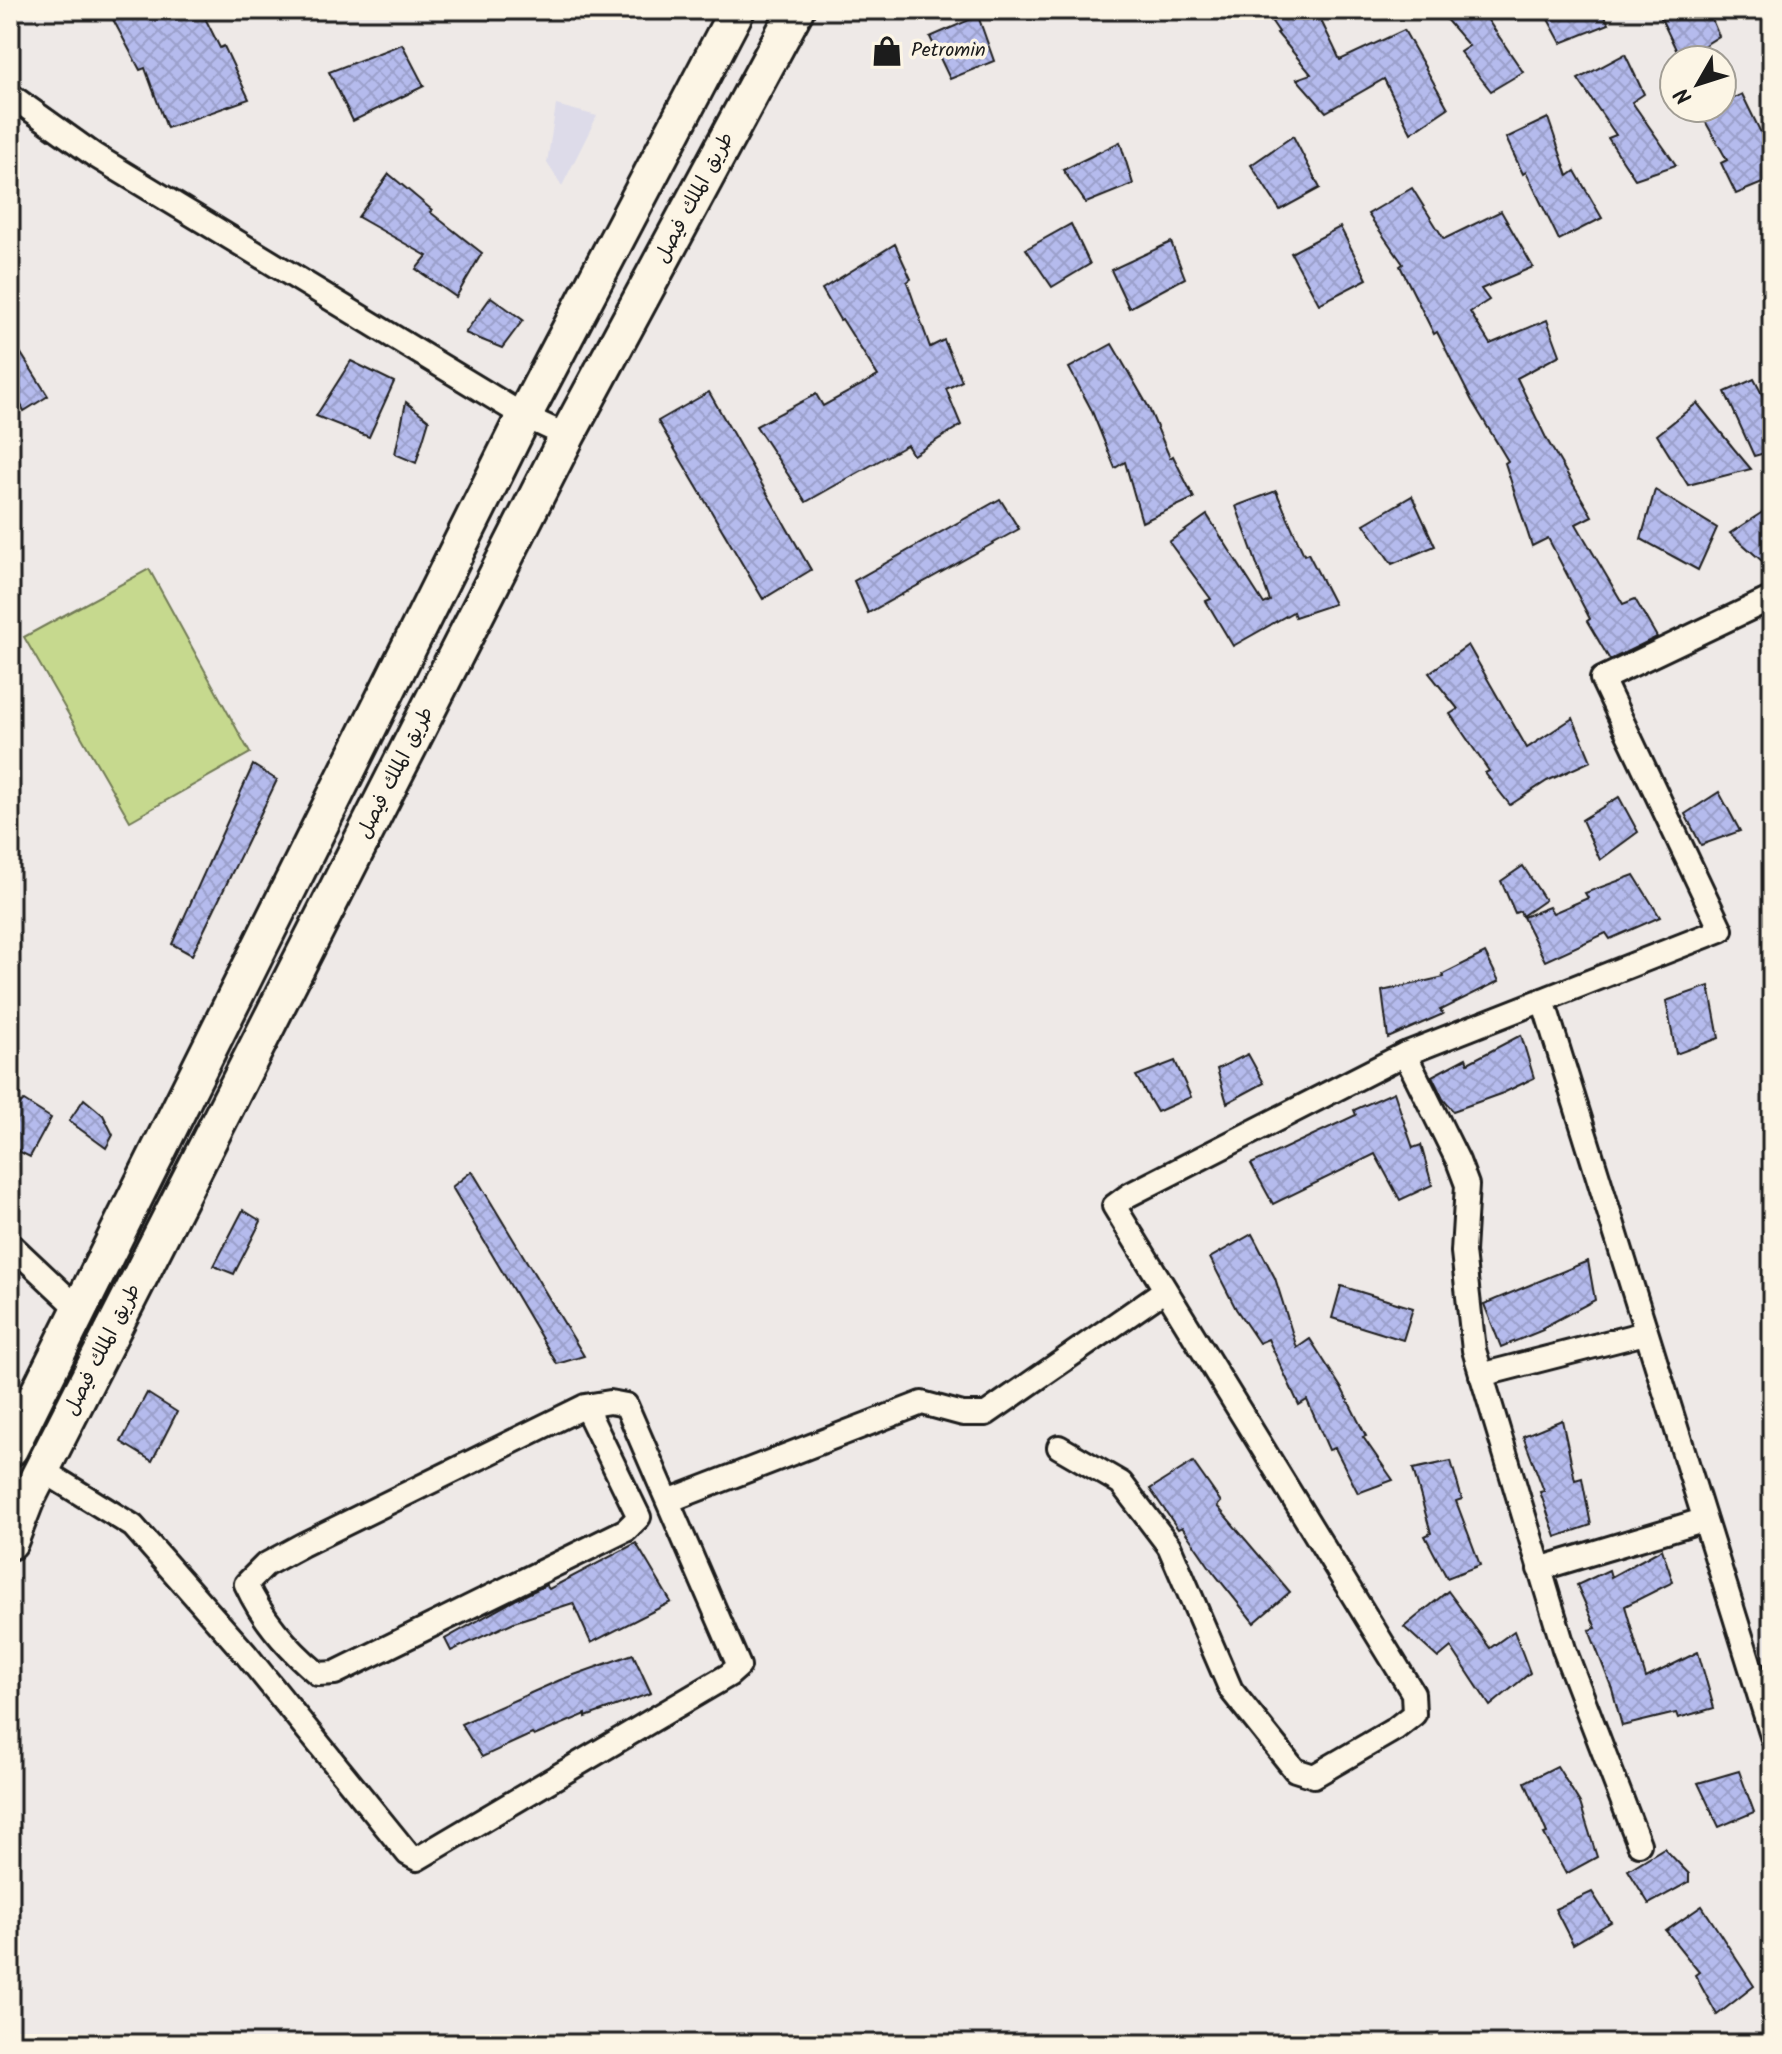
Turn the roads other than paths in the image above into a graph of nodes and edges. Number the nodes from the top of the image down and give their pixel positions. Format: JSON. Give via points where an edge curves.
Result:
{"nodes":[{"id":1,"x":737,"y":10,"type":"edge"},
{"id":2,"x":796,"y":10,"type":"edge"},
{"id":3,"x":10,"y":95,"type":"edge"},
{"id":4,"x":524,"y":416,"type":"junction"},
{"id":5,"x":567,"y":436,"type":"junction"},
{"id":6,"x":1772,"y":598,"type":"edge"},
{"id":7,"x":1543,"y":1000,"type":"junction"},
{"id":8,"x":1405,"y":1054,"type":"junction"},
{"id":9,"x":10,"y":1244,"type":"edge"},
{"id":10,"x":1165,"y":1290,"type":"junction"},
{"id":11,"x":79,"y":1309,"type":"junction"},
{"id":12,"x":1645,"y":1333,"type":"junction"},
{"id":13,"x":1481,"y":1375,"type":"junction"},
{"id":14,"x":585,"y":1406,"type":"junction"},
{"id":15,"x":1059,"y":1447,"type":"dead end"},
{"id":16,"x":10,"y":1449,"type":"edge"},
{"id":17,"x":42,"y":1470,"type":"junction"},
{"id":18,"x":668,"y":1501,"type":"junction"},
{"id":19,"x":1703,"y":1520,"type":"junction"},
{"id":20,"x":10,"y":1542,"type":"edge"},
{"id":21,"x":1539,"y":1569,"type":"junction"},
{"id":22,"x":1764,"y":1686,"type":"edge"},
{"id":23,"x":1772,"y":1736,"type":"edge"},
{"id":24,"x":1639,"y":1844,"type":"dead end"}],
"edges":[{"from":1,"to":4,"type":"main road","name":"طريق الملك فيصل"},
{"from":2,"to":5,"type":"main road","name":"طريق الملك فيصل"},
{"from":3,"to":4,"type":"street","via":[[94,155]]},
{"from":4,"to":5,"type":"street"},
{"from":4,"to":11,"type":"main road","name":"طريق الملك فيصل"},
{"from":5,"to":17,"type":"main road","name":"طريق الملك فيصل"},
{"from":6,"to":7,"type":"street","via":[[1602,679],[1721,930]]},
{"from":7,"to":8,"type":"street"},
{"from":7,"to":12,"type":"street"},
{"from":8,"to":10,"type":"street","via":[[1114,1206]]},
{"from":8,"to":13,"type":"street","via":[[1467,1185],[1463,1252]]},
{"from":9,"to":11,"type":"street"},
{"from":10,"to":15,"type":"street","via":[[1413,1693],[1414,1714],[1314,1776],[1295,1770],[1231,1690],[1169,1546],[1121,1483]]},
{"from":10,"to":18,"type":"street","via":[[986,1414],[922,1403]]},
{"from":11,"to":16,"type":"main road","name":"طريق الملك فيصل"},
{"from":12,"to":13,"type":"street"},
{"from":12,"to":19,"type":"street"},
{"from":13,"to":21,"type":"street"},
{"from":14,"to":14,"type":"street","via":[[639,1517],[626,1530],[335,1673],[318,1674],[298,1658],[257,1609],[246,1584],[265,1565]]},
{"from":14,"to":18,"type":"street","via":[[626,1405]]},
{"from":17,"to":18,"type":"street","via":[[133,1526],[417,1859],[739,1666]]},
{"from":17,"to":20,"type":"main road","name":"طريق الملك فيصل"},
{"from":19,"to":21,"type":"street"},
{"from":19,"to":22,"type":"street"},
{"from":21,"to":24,"type":"street"},
{"from":22,"to":23,"type":"street"}]}
